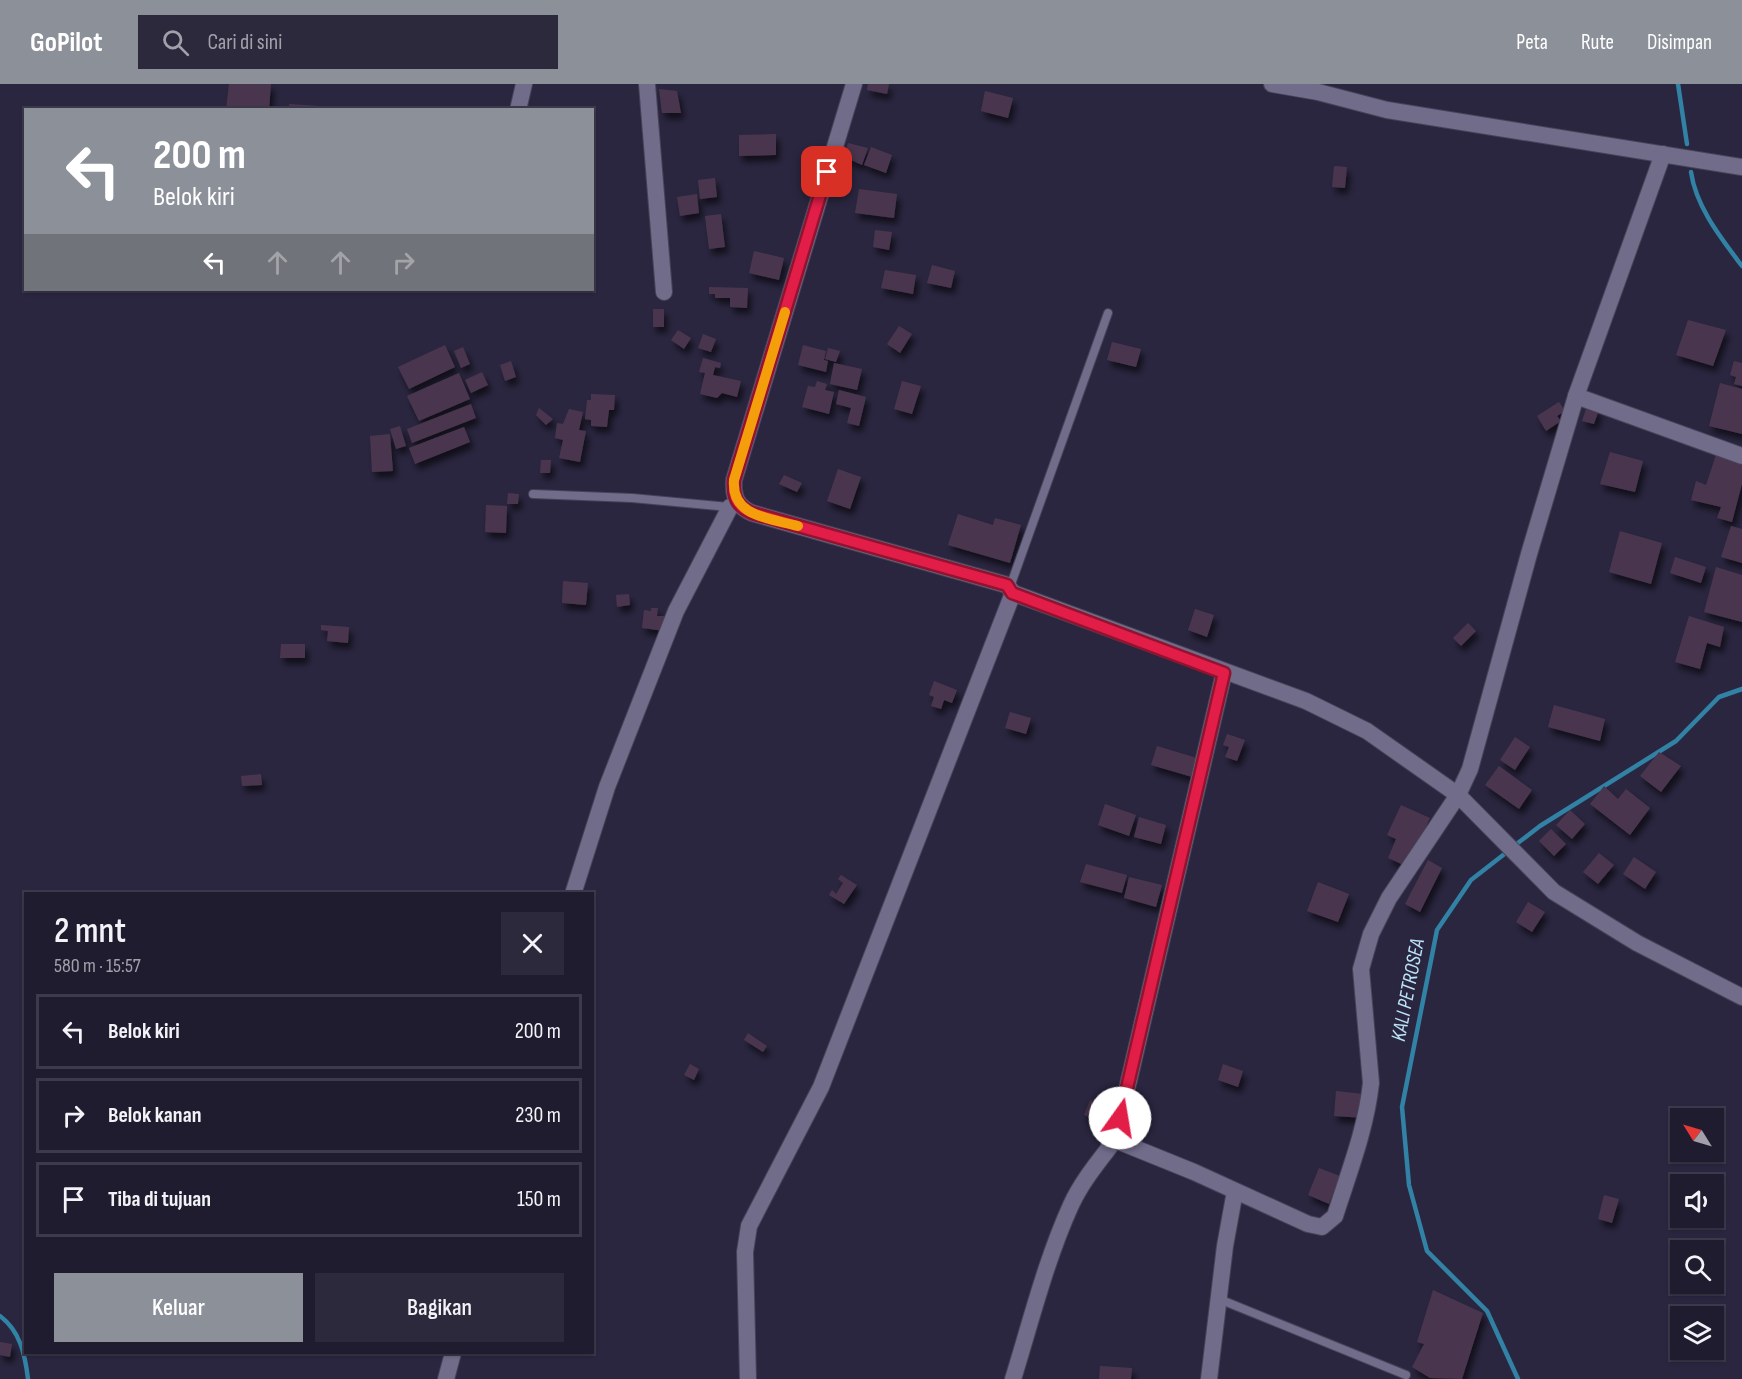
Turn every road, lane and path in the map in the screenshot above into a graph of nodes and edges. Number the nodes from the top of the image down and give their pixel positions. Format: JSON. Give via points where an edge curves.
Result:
{"nodes":[{"id":1,"x":524,"y":84,"type":"edge"},
{"id":2,"x":647,"y":84,"type":"edge"},
{"id":3,"x":854,"y":84,"type":"edge"},
{"id":4,"x":1272,"y":84,"type":"edge"},
{"id":5,"x":1306,"y":87,"type":"edge"},
{"id":6,"x":518,"y":108,"type":"edge"},
{"id":7,"x":1663,"y":154,"type":"junction"},
{"id":8,"x":1742,"y":167,"type":"edge"},
{"id":9,"x":664,"y":292,"type":"dead end"},
{"id":10,"x":1108,"y":313,"type":"dead end"},
{"id":11,"x":1576,"y":396,"type":"junction"},
{"id":12,"x":1742,"y":456,"type":"edge"},
{"id":13,"x":533,"y":494,"type":"dead end"},
{"id":14,"x":733,"y":505,"type":"junction"},
{"id":15,"x":1011,"y":590,"type":"junction"},
{"id":16,"x":1224,"y":673,"type":"junction"},
{"id":17,"x":1458,"y":795,"type":"junction"},
{"id":18,"x":574,"y":892,"type":"edge"},
{"id":19,"x":1742,"y":997,"type":"edge"},
{"id":20,"x":1115,"y":1140,"type":"junction"},
{"id":21,"x":1235,"y":1191,"type":"junction"},
{"id":22,"x":1219,"y":1299,"type":"junction"},
{"id":23,"x":453,"y":1354,"type":"edge"},
{"id":24,"x":1406,"y":1375,"type":"dead end"},
{"id":25,"x":446,"y":1379,"type":"edge"},
{"id":26,"x":748,"y":1379,"type":"edge"},
{"id":27,"x":1013,"y":1379,"type":"edge"},
{"id":28,"x":1209,"y":1379,"type":"edge"}],
"edges":[{"from":1,"to":6,"type":"street"},
{"from":2,"to":9,"type":"street"},
{"from":3,"to":14,"type":"street","via":[[734,480]]},
{"from":4,"to":5,"type":"street"},
{"from":5,"to":7,"type":"street","via":[[1388,110]]},
{"from":7,"to":8,"type":"street"},
{"from":7,"to":11,"type":"street"},
{"from":10,"to":15,"type":"lane"},
{"from":11,"to":12,"type":"street"},
{"from":11,"to":17,"type":"street","via":[[1470,770]]},
{"from":13,"to":14,"type":"lane"},
{"from":14,"to":15,"type":"street"},
{"from":14,"to":18,"type":"street","via":[[676,611],[607,787]]},
{"from":15,"to":16,"type":"street"},
{"from":15,"to":26,"type":"street","via":[[821,1087],[749,1226],[745,1252]]},
{"from":16,"to":17,"type":"street","via":[[1306,701],[1367,731]]},
{"from":16,"to":20,"type":"street"},
{"from":17,"to":19,"type":"street","via":[[1545,884],[1566,900],[1637,943]]},
{"from":17,"to":21,"type":"street","via":[[1389,898],[1371,934],[1361,969],[1370,1100],[1335,1216],[1322,1227]]},
{"from":20,"to":21,"type":"street"},
{"from":20,"to":27,"type":"street","via":[[1071,1205]]},
{"from":21,"to":22,"type":"street"},
{"from":22,"to":24,"type":"lane"},
{"from":22,"to":28,"type":"street"},
{"from":23,"to":25,"type":"street"}]}
